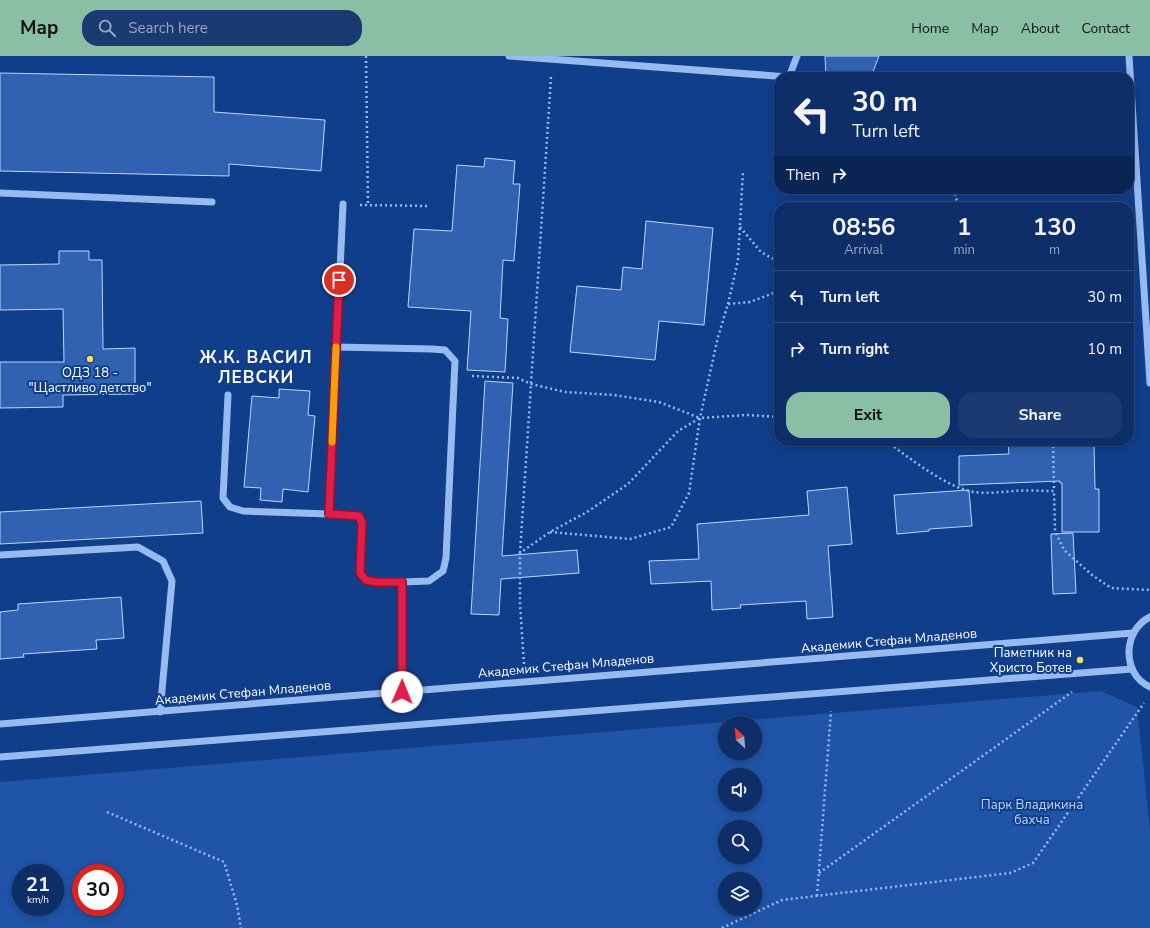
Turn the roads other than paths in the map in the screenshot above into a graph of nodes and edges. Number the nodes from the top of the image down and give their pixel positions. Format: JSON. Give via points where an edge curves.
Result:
{"nodes":[{"id":1,"x":509,"y":56,"type":"edge"},
{"id":2,"x":797,"y":56,"type":"edge"},
{"id":3,"x":1129,"y":56,"type":"edge"},
{"id":4,"x":791,"y":72,"type":"edge"},
{"id":5,"x":1130,"y":72,"type":"edge"},
{"id":6,"x":774,"y":76,"type":"edge"},
{"id":7,"x":1134,"y":132,"type":"edge"},
{"id":8,"x":0,"y":193,"type":"edge"},
{"id":9,"x":212,"y":202,"type":"dead end"},
{"id":10,"x":343,"y":204,"type":"road end"},
{"id":11,"x":336,"y":347,"type":"junction"},
{"id":12,"x":1150,"y":375,"type":"edge"},
{"id":13,"x":1150,"y":383,"type":"edge"},
{"id":14,"x":228,"y":395,"type":"dead end"},
{"id":15,"x":329,"y":514,"type":"junction"},
{"id":16,"x":0,"y":555,"type":"edge"},
{"id":17,"x":402,"y":582,"type":"junction"},
{"id":18,"x":1150,"y":617,"type":"edge"},
{"id":19,"x":1133,"y":633,"type":"junction"},
{"id":20,"x":1132,"y":669,"type":"junction"},
{"id":21,"x":1150,"y":687,"type":"edge"},
{"id":22,"x":402,"y":692,"type":"junction"},
{"id":23,"x":160,"y":712,"type":"junction"},
{"id":24,"x":0,"y":724,"type":"edge"},
{"id":25,"x":0,"y":758,"type":"edge"}],
"edges":[{"from":1,"to":6,"type":"street"},
{"from":2,"to":4,"type":"street"},
{"from":3,"to":5,"type":"street"},
{"from":7,"to":12,"type":"street"},
{"from":8,"to":9,"type":"street"},
{"from":10,"to":11,"type":"street"},
{"from":11,"to":15,"type":"street"},
{"from":11,"to":17,"type":"street","via":[[445,350],[455,361],[446,558],[443,571],[429,581]]},
{"from":12,"to":13,"type":"street"},
{"from":14,"to":15,"type":"street","via":[[223,498],[230,507],[243,511]]},
{"from":15,"to":17,"type":"street","via":[[359,516],[362,523],[360,573],[366,580]]},
{"from":16,"to":23,"type":"street","via":[[138,547],[163,561],[172,581]]},
{"from":17,"to":22,"type":"street"},
{"from":18,"to":19,"type":"street"},
{"from":19,"to":20,"type":"street","via":[[1128,654]]},
{"from":19,"to":22,"type":"street","name":"Академик Стефан Младенов"},
{"from":20,"to":21,"type":"street","via":[[1137,677]]},
{"from":20,"to":25,"type":"street"},
{"from":22,"to":23,"type":"street","name":"Академик Стефан Младенов"},
{"from":23,"to":24,"type":"street","name":"Академик Стефан Младенов"}]}
